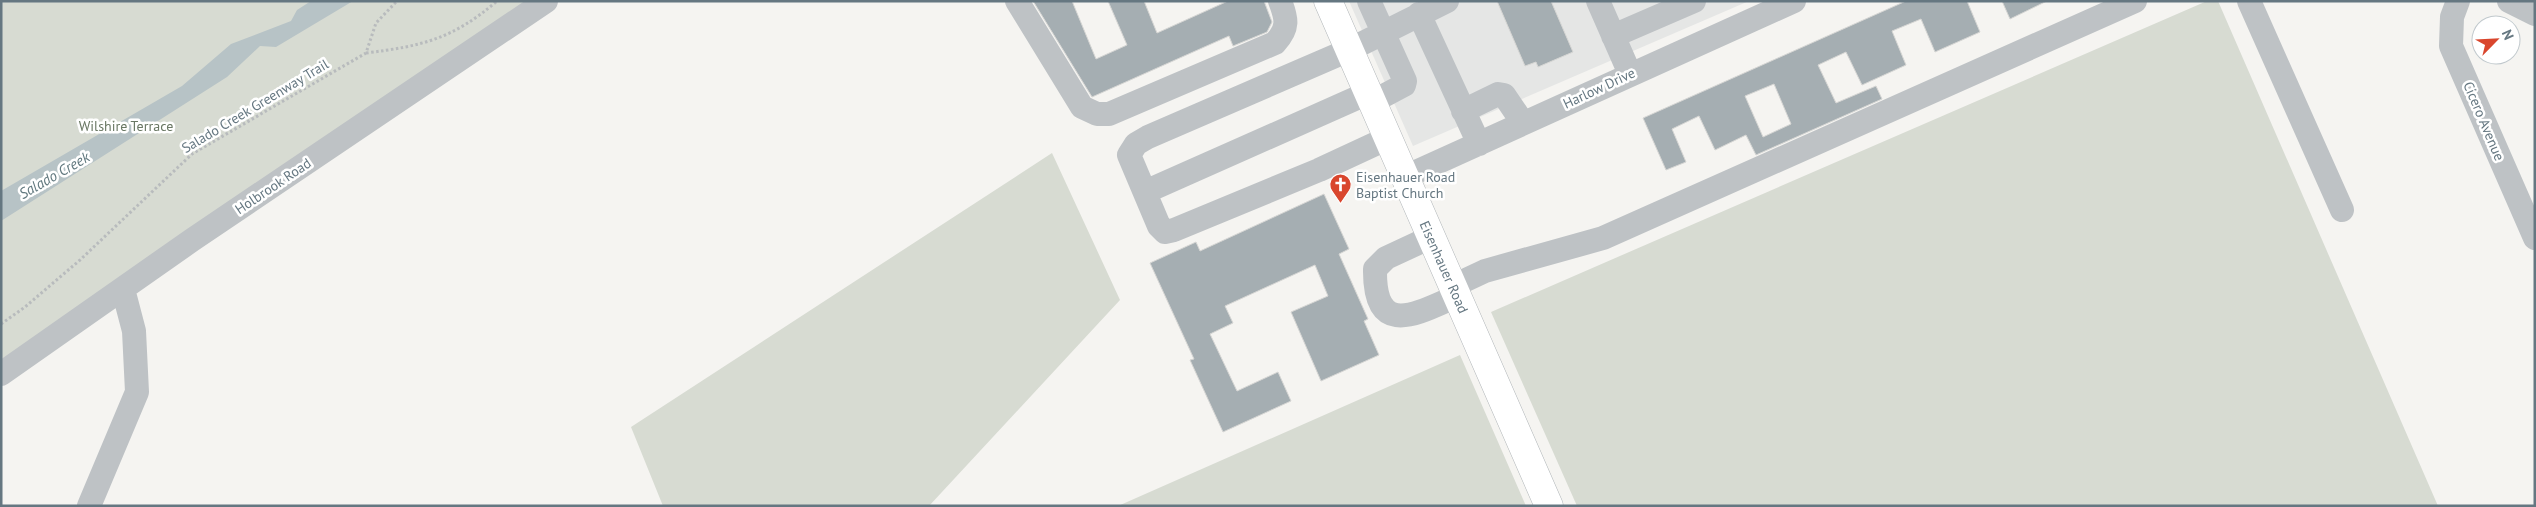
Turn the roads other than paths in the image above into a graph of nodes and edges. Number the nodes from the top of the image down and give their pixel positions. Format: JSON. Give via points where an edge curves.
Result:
{"nodes":[{"id":1,"x":546,"y":1,"type":"edge"},
{"id":2,"x":1017,"y":1,"type":"edge"},
{"id":3,"x":1280,"y":1,"type":"edge"},
{"id":4,"x":1328,"y":1,"type":"edge"},
{"id":5,"x":1369,"y":1,"type":"edge"},
{"id":6,"x":1447,"y":1,"type":"edge"},
{"id":7,"x":1598,"y":1,"type":"edge"},
{"id":8,"x":1694,"y":1,"type":"edge"},
{"id":9,"x":1794,"y":1,"type":"edge"},
{"id":10,"x":2135,"y":1,"type":"edge"},
{"id":11,"x":2249,"y":1,"type":"edge"},
{"id":12,"x":2458,"y":1,"type":"edge"},
{"id":13,"x":2509,"y":1,"type":"edge"},
{"id":14,"x":1419,"y":14,"type":"junction"},
{"id":15,"x":2535,"y":14,"type":"edge"},
{"id":16,"x":1384,"y":31,"type":"junction"},
{"id":17,"x":1613,"y":36,"type":"junction"},
{"id":18,"x":1349,"y":50,"type":"junction"},
{"id":19,"x":1630,"y":74,"type":"junction"},
{"id":20,"x":1370,"y":97,"type":"junction"},
{"id":21,"x":1463,"y":111,"type":"junction"},
{"id":22,"x":1523,"y":123,"type":"junction"},
{"id":23,"x":1388,"y":138,"type":"junction"},
{"id":24,"x":1479,"y":144,"type":"junction"},
{"id":25,"x":1405,"y":177,"type":"junction"},
{"id":26,"x":1145,"y":192,"type":"junction"},
{"id":27,"x":2342,"y":210,"type":"dead end"},
{"id":28,"x":1431,"y":237,"type":"junction"},
{"id":29,"x":2535,"y":238,"type":"edge"},
{"id":30,"x":123,"y":289,"type":"junction"},
{"id":31,"x":1455,"y":291,"type":"junction"},
{"id":32,"x":1,"y":374,"type":"edge"},
{"id":33,"x":88,"y":506,"type":"edge"},
{"id":34,"x":1549,"y":506,"type":"edge"}],
"edges":[{"from":1,"to":30,"type":"street","name":"Holbrook Road"},
{"from":2,"to":3,"type":"street","via":[[1082,107],[1097,114],[1109,114],[1275,43],[1284,33],[1286,16]]},
{"from":4,"to":18,"type":"main road","name":"Eisenhauer Road"},
{"from":5,"to":16,"type":"street"},
{"from":6,"to":14,"type":"street"},
{"from":7,"to":17,"type":"street"},
{"from":8,"to":17,"type":"street"},
{"from":9,"to":19,"type":"street","name":"Harlow Drive"},
{"from":10,"to":31,"type":"street","via":[[1603,238],[1485,271]]},
{"from":11,"to":27,"type":"street"},
{"from":12,"to":29,"type":"street","name":"Cicero Avenue","via":[[2452,17],[2451,46]]},
{"from":13,"to":15,"type":"street"},
{"from":14,"to":16,"type":"street"},
{"from":14,"to":21,"type":"street"},
{"from":16,"to":18,"type":"street"},
{"from":16,"to":20,"type":"street","via":[[1405,81],[1404,85]]},
{"from":17,"to":19,"type":"street"},
{"from":18,"to":20,"type":"main road","name":"Eisenhauer Road"},
{"from":18,"to":26,"type":"street","via":[[1136,144],[1130,155]]},
{"from":19,"to":22,"type":"street","name":"Harlow Drive"},
{"from":20,"to":23,"type":"main road","name":"Eisenhauer Road"},
{"from":20,"to":26,"type":"street"},
{"from":21,"to":22,"type":"street","via":[[1498,94],[1504,95]]},
{"from":21,"to":24,"type":"street"},
{"from":22,"to":24,"type":"street","name":"Harlow Drive"},
{"from":23,"to":25,"type":"main road","name":"Eisenhauer Road"},
{"from":23,"to":26,"type":"street","via":[[1319,170],[1165,232],[1159,226]]},
{"from":24,"to":25,"type":"street","name":"Harlow Drive"},
{"from":25,"to":28,"type":"main road","name":"Eisenhauer Road"},
{"from":28,"to":31,"type":"main road","name":"Eisenhauer Road"},
{"from":28,"to":31,"type":"street","via":[[1386,258],[1375,269],[1376,289],[1383,306],[1399,317],[1410,316]]},
{"from":30,"to":32,"type":"street","name":"Holbrook Road"},
{"from":30,"to":33,"type":"street","via":[[134,331],[137,392]]},
{"from":31,"to":34,"type":"main road","name":"Eisenhauer Road"}]}
